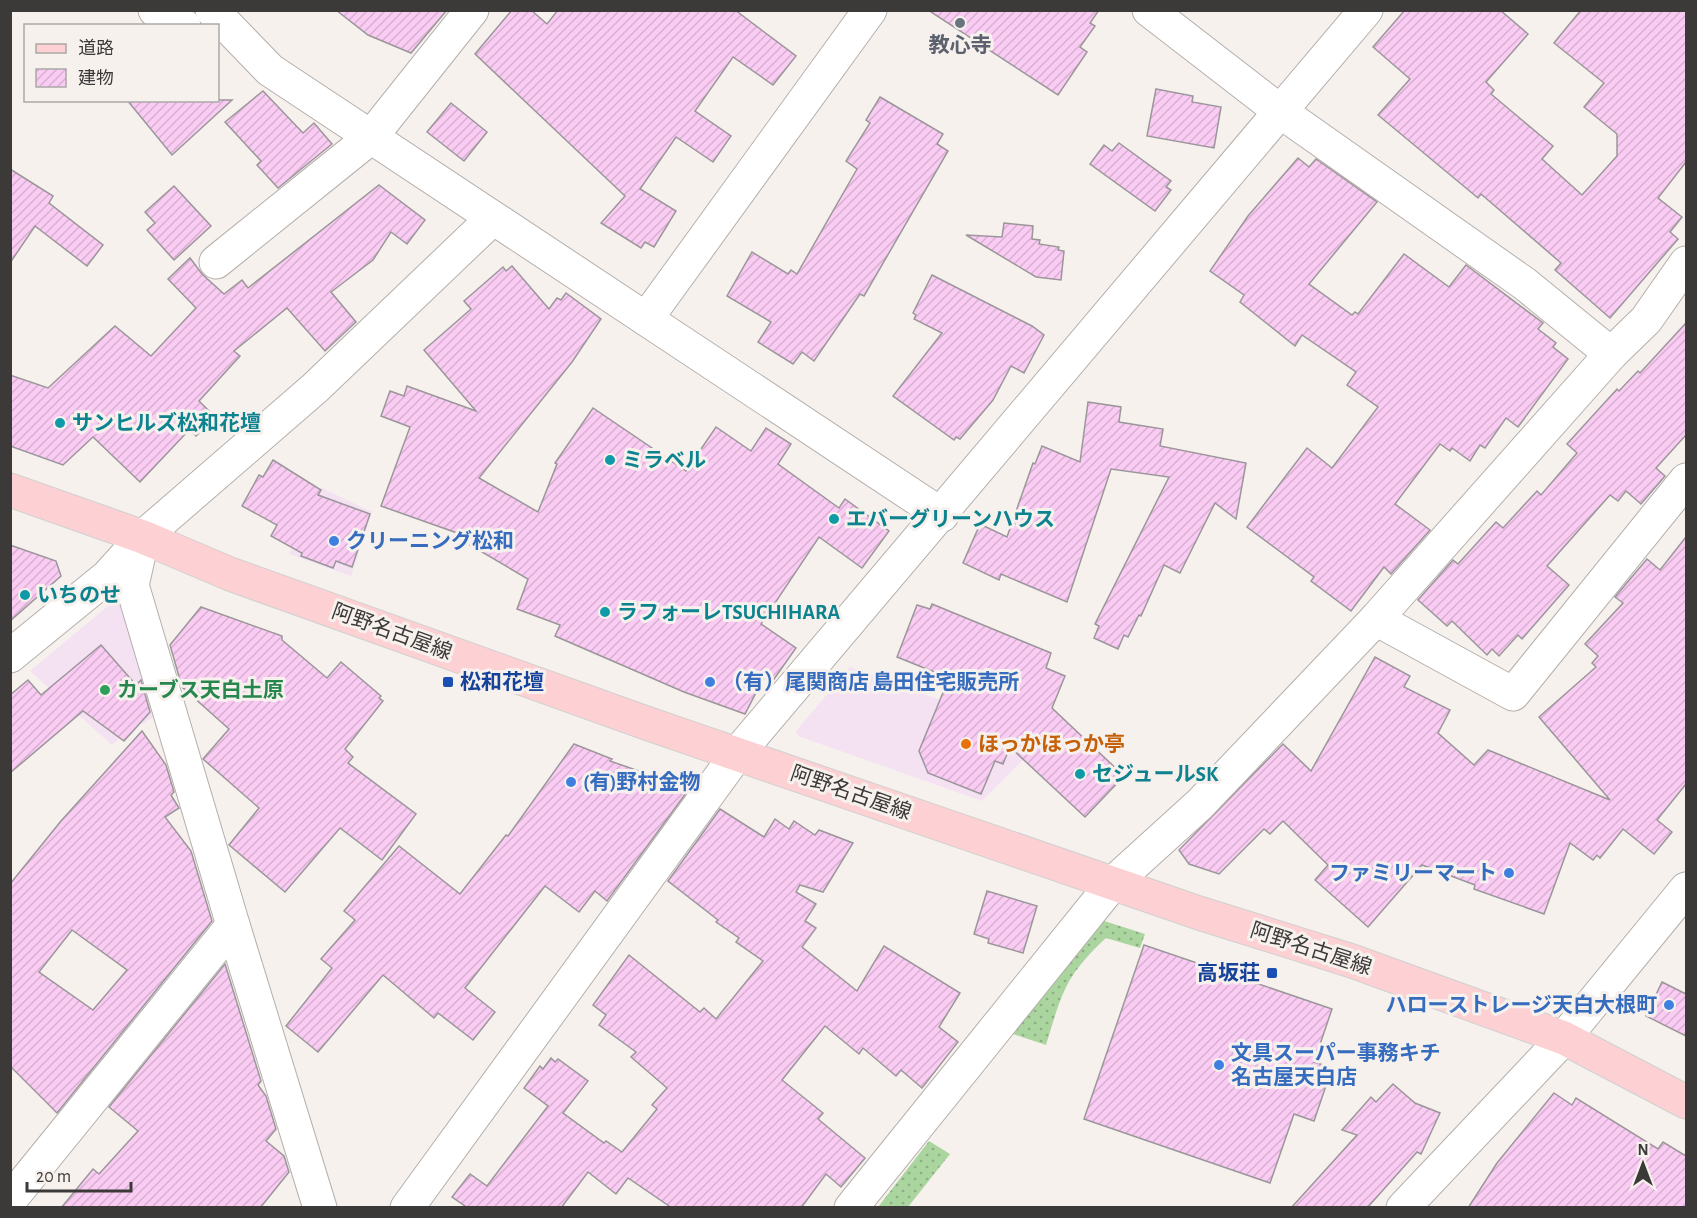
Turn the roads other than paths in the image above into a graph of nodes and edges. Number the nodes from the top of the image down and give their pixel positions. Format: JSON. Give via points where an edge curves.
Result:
{"nodes":[{"id":1,"x":155,"y":10,"type":"edge"},
{"id":2,"x":212,"y":10,"type":"edge"},
{"id":3,"x":472,"y":10,"type":"edge"},
{"id":4,"x":870,"y":10,"type":"edge"},
{"id":5,"x":1149,"y":10,"type":"edge"},
{"id":6,"x":1366,"y":10,"type":"edge"},
{"id":7,"x":180,"y":24,"type":"edge"},
{"id":8,"x":219,"y":43,"type":"edge"},
{"id":9,"x":270,"y":70,"type":"junction"},
{"id":10,"x":1281,"y":112,"type":"junction"},
{"id":11,"x":370,"y":138,"type":"junction"},
{"id":12,"x":492,"y":219,"type":"junction"},
{"id":13,"x":216,"y":262,"type":"dead end"},
{"id":14,"x":1686,"y":263,"type":"edge"},
{"id":15,"x":646,"y":319,"type":"junction"},
{"id":16,"x":1611,"y":354,"type":"junction"},
{"id":17,"x":1686,"y":480,"type":"edge"},
{"id":18,"x":10,"y":490,"type":"edge"},
{"id":19,"x":942,"y":515,"type":"junction"},
{"id":20,"x":143,"y":537,"type":"junction"},
{"id":21,"x":1376,"y":619,"type":"junction"},
{"id":22,"x":10,"y":656,"type":"edge"},
{"id":23,"x":737,"y":754,"type":"junction"},
{"id":24,"x":1113,"y":883,"type":"junction"},
{"id":25,"x":1686,"y":889,"type":"edge"},
{"id":26,"x":233,"y":925,"type":"junction"},
{"id":27,"x":1564,"y":1038,"type":"junction"},
{"id":28,"x":1686,"y":1102,"type":"edge"},
{"id":29,"x":10,"y":1200,"type":"edge"},
{"id":30,"x":320,"y":1208,"type":"edge"},
{"id":31,"x":407,"y":1208,"type":"edge"},
{"id":32,"x":851,"y":1208,"type":"edge"},
{"id":33,"x":1403,"y":1208,"type":"edge"}],
"edges":[{"from":1,"to":7,"type":"street"},
{"from":2,"to":9,"type":"street"},
{"from":3,"to":11,"type":"street"},
{"from":4,"to":15,"type":"street"},
{"from":5,"to":10,"type":"street"},
{"from":6,"to":10,"type":"street"},
{"from":8,"to":9,"type":"street"},
{"from":9,"to":11,"type":"street"},
{"from":10,"to":16,"type":"street","via":[[1525,284]]},
{"from":10,"to":19,"type":"street"},
{"from":11,"to":12,"type":"street"},
{"from":11,"to":13,"type":"street"},
{"from":12,"to":15,"type":"street"},
{"from":12,"to":20,"type":"street","via":[[315,388]]},
{"from":14,"to":16,"type":"street","via":[[1646,320]]},
{"from":15,"to":19,"type":"street"},
{"from":16,"to":21,"type":"street"},
{"from":17,"to":21,"type":"street","via":[[1513,694]]},
{"from":18,"to":20,"type":"main road","name":"阿野名古屋線"},
{"from":19,"to":23,"type":"street"},
{"from":20,"to":22,"type":"street","via":[[108,576]]},
{"from":20,"to":23,"type":"main road","name":"阿野名古屋線","via":[[230,574]]},
{"from":20,"to":26,"type":"street","via":[[132,585]]},
{"from":21,"to":24,"type":"street","via":[[1200,804]]},
{"from":23,"to":24,"type":"main road","name":"阿野名古屋線"},
{"from":23,"to":31,"type":"street"},
{"from":24,"to":27,"type":"main road","name":"阿野名古屋線","via":[[1352,961]]},
{"from":24,"to":32,"type":"street"},
{"from":25,"to":27,"type":"street"},
{"from":26,"to":29,"type":"street"},
{"from":26,"to":30,"type":"street"},
{"from":27,"to":28,"type":"main road","name":"阿野名古屋線"},
{"from":27,"to":33,"type":"street"}]}
